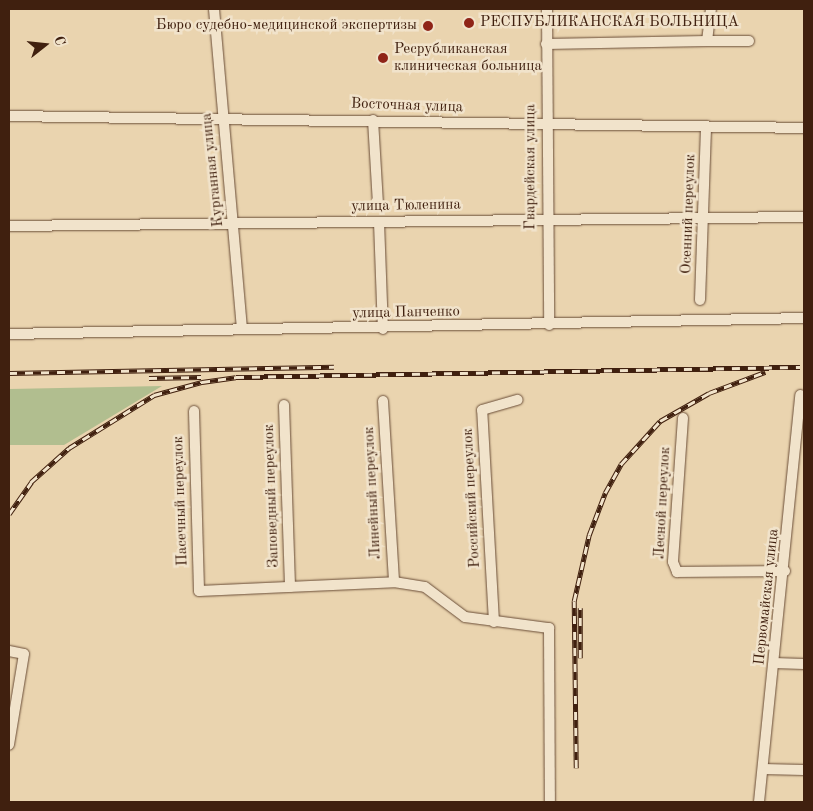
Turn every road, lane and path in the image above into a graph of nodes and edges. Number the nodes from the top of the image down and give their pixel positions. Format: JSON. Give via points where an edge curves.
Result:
{"nodes":[{"id":1,"x":214,"y":9,"type":"edge"},
{"id":2,"x":547,"y":9,"type":"edge"},
{"id":3,"x":711,"y":9,"type":"edge"},
{"id":4,"x":707,"y":41,"type":"junction"},
{"id":5,"x":749,"y":41,"type":"dead end"},
{"id":6,"x":546,"y":44,"type":"junction"},
{"id":7,"x":9,"y":116,"type":"edge"},
{"id":8,"x":223,"y":116,"type":"junction"},
{"id":9,"x":373,"y":120,"type":"junction"},
{"id":10,"x":546,"y":125,"type":"junction"},
{"id":11,"x":706,"y":128,"type":"junction"},
{"id":12,"x":804,"y":128,"type":"edge"},
{"id":13,"x":378,"y":203,"type":"dead end"},
{"id":14,"x":804,"y":217,"type":"edge"},
{"id":15,"x":546,"y":219,"type":"junction"},
{"id":16,"x":705,"y":219,"type":"junction"},
{"id":17,"x":233,"y":222,"type":"junction"},
{"id":18,"x":379,"y":222,"type":"junction"},
{"id":19,"x":9,"y":226,"type":"edge"},
{"id":20,"x":700,"y":300,"type":"dead end"},
{"id":21,"x":804,"y":318,"type":"edge"},
{"id":22,"x":550,"y":325,"type":"junction"},
{"id":23,"x":242,"y":328,"type":"junction"},
{"id":24,"x":383,"y":329,"type":"junction"},
{"id":25,"x":9,"y":334,"type":"edge"},
{"id":26,"x":800,"y":395,"type":"dead end"},
{"id":27,"x":518,"y":400,"type":"dead end"},
{"id":28,"x":383,"y":401,"type":"dead end"},
{"id":29,"x":284,"y":405,"type":"dead end"},
{"id":30,"x":194,"y":411,"type":"dead end"},
{"id":31,"x":683,"y":418,"type":"dead end"},
{"id":32,"x":793,"y":499,"type":"junction"},
{"id":33,"x":804,"y":499,"type":"edge"},
{"id":34,"x":785,"y":570,"type":"junction"},
{"id":35,"x":394,"y":582,"type":"junction"},
{"id":36,"x":290,"y":587,"type":"junction"},
{"id":37,"x":494,"y":622,"type":"junction"},
{"id":38,"x":9,"y":651,"type":"edge"},
{"id":39,"x":774,"y":663,"type":"junction"},
{"id":40,"x":804,"y":664,"type":"edge"},
{"id":41,"x":9,"y":745,"type":"edge"},
{"id":42,"x":763,"y":768,"type":"junction"},
{"id":43,"x":804,"y":770,"type":"edge"},
{"id":44,"x":550,"y":802,"type":"edge"},
{"id":45,"x":759,"y":802,"type":"edge"}],
"edges":[{"from":1,"to":8,"type":"street","name":"Курганная улица"},
{"from":2,"to":6,"type":"street","name":"Гвардейская улица"},
{"from":3,"to":4,"type":"street"},
{"from":4,"to":5,"type":"street"},
{"from":4,"to":6,"type":"street"},
{"from":6,"to":10,"type":"street","name":"Гвардейская улица"},
{"from":7,"to":8,"type":"street","name":"Восточная улица"},
{"from":8,"to":9,"type":"street","name":"Восточная улица"},
{"from":8,"to":17,"type":"street","name":"Курганная улица"},
{"from":9,"to":10,"type":"street","name":"Восточная улица"},
{"from":9,"to":13,"type":"street"},
{"from":10,"to":11,"type":"street","name":"Восточная улица"},
{"from":10,"to":15,"type":"street","name":"Гвардейская улица"},
{"from":11,"to":12,"type":"street","name":"Восточная улица"},
{"from":11,"to":16,"type":"street","name":"Осенний переулок"},
{"from":14,"to":16,"type":"street","name":"улица Тюленина"},
{"from":15,"to":16,"type":"street","name":"улица Тюленина"},
{"from":15,"to":18,"type":"street","name":"улица Тюленина"},
{"from":15,"to":22,"type":"street","name":"Гвардейская улица"},
{"from":16,"to":20,"type":"street","name":"Осенний переулок"},
{"from":17,"to":18,"type":"street","name":"улица Тюленина"},
{"from":17,"to":19,"type":"street","name":"улица Тюленина"},
{"from":17,"to":23,"type":"street","name":"Курганная улица"},
{"from":18,"to":24,"type":"street"},
{"from":21,"to":22,"type":"street","name":"улица Панченко"},
{"from":22,"to":24,"type":"street","name":"улица Панченко"},
{"from":23,"to":24,"type":"street","name":"улица Панченко"},
{"from":23,"to":25,"type":"street","name":"улица Панченко"},
{"from":26,"to":32,"type":"street","name":"Первомайская улица"},
{"from":27,"to":37,"type":"street","name":"Российский переулок","via":[[482,410]]},
{"from":28,"to":35,"type":"street","name":"Линейный переулок"},
{"from":29,"to":36,"type":"street","name":"Заповедный переулок"},
{"from":30,"to":36,"type":"street","name":"Пасечный переулок","via":[[199,591]]},
{"from":31,"to":34,"type":"street","name":"Лесной переулок","via":[[673,562],[677,572]]},
{"from":32,"to":33,"type":"street"},
{"from":32,"to":34,"type":"street","name":"Первомайская улица"},
{"from":34,"to":39,"type":"street","name":"Первомайская улица"},
{"from":35,"to":36,"type":"street"},
{"from":35,"to":37,"type":"street","via":[[425,587],[465,617]]},
{"from":37,"to":44,"type":"street","via":[[549,628]]},
{"from":38,"to":41,"type":"street","via":[[24,654]]},
{"from":39,"to":40,"type":"street"},
{"from":39,"to":42,"type":"street","name":"Первомайская улица"},
{"from":42,"to":43,"type":"street"},
{"from":42,"to":45,"type":"street","name":"Первомайская улица"}]}
